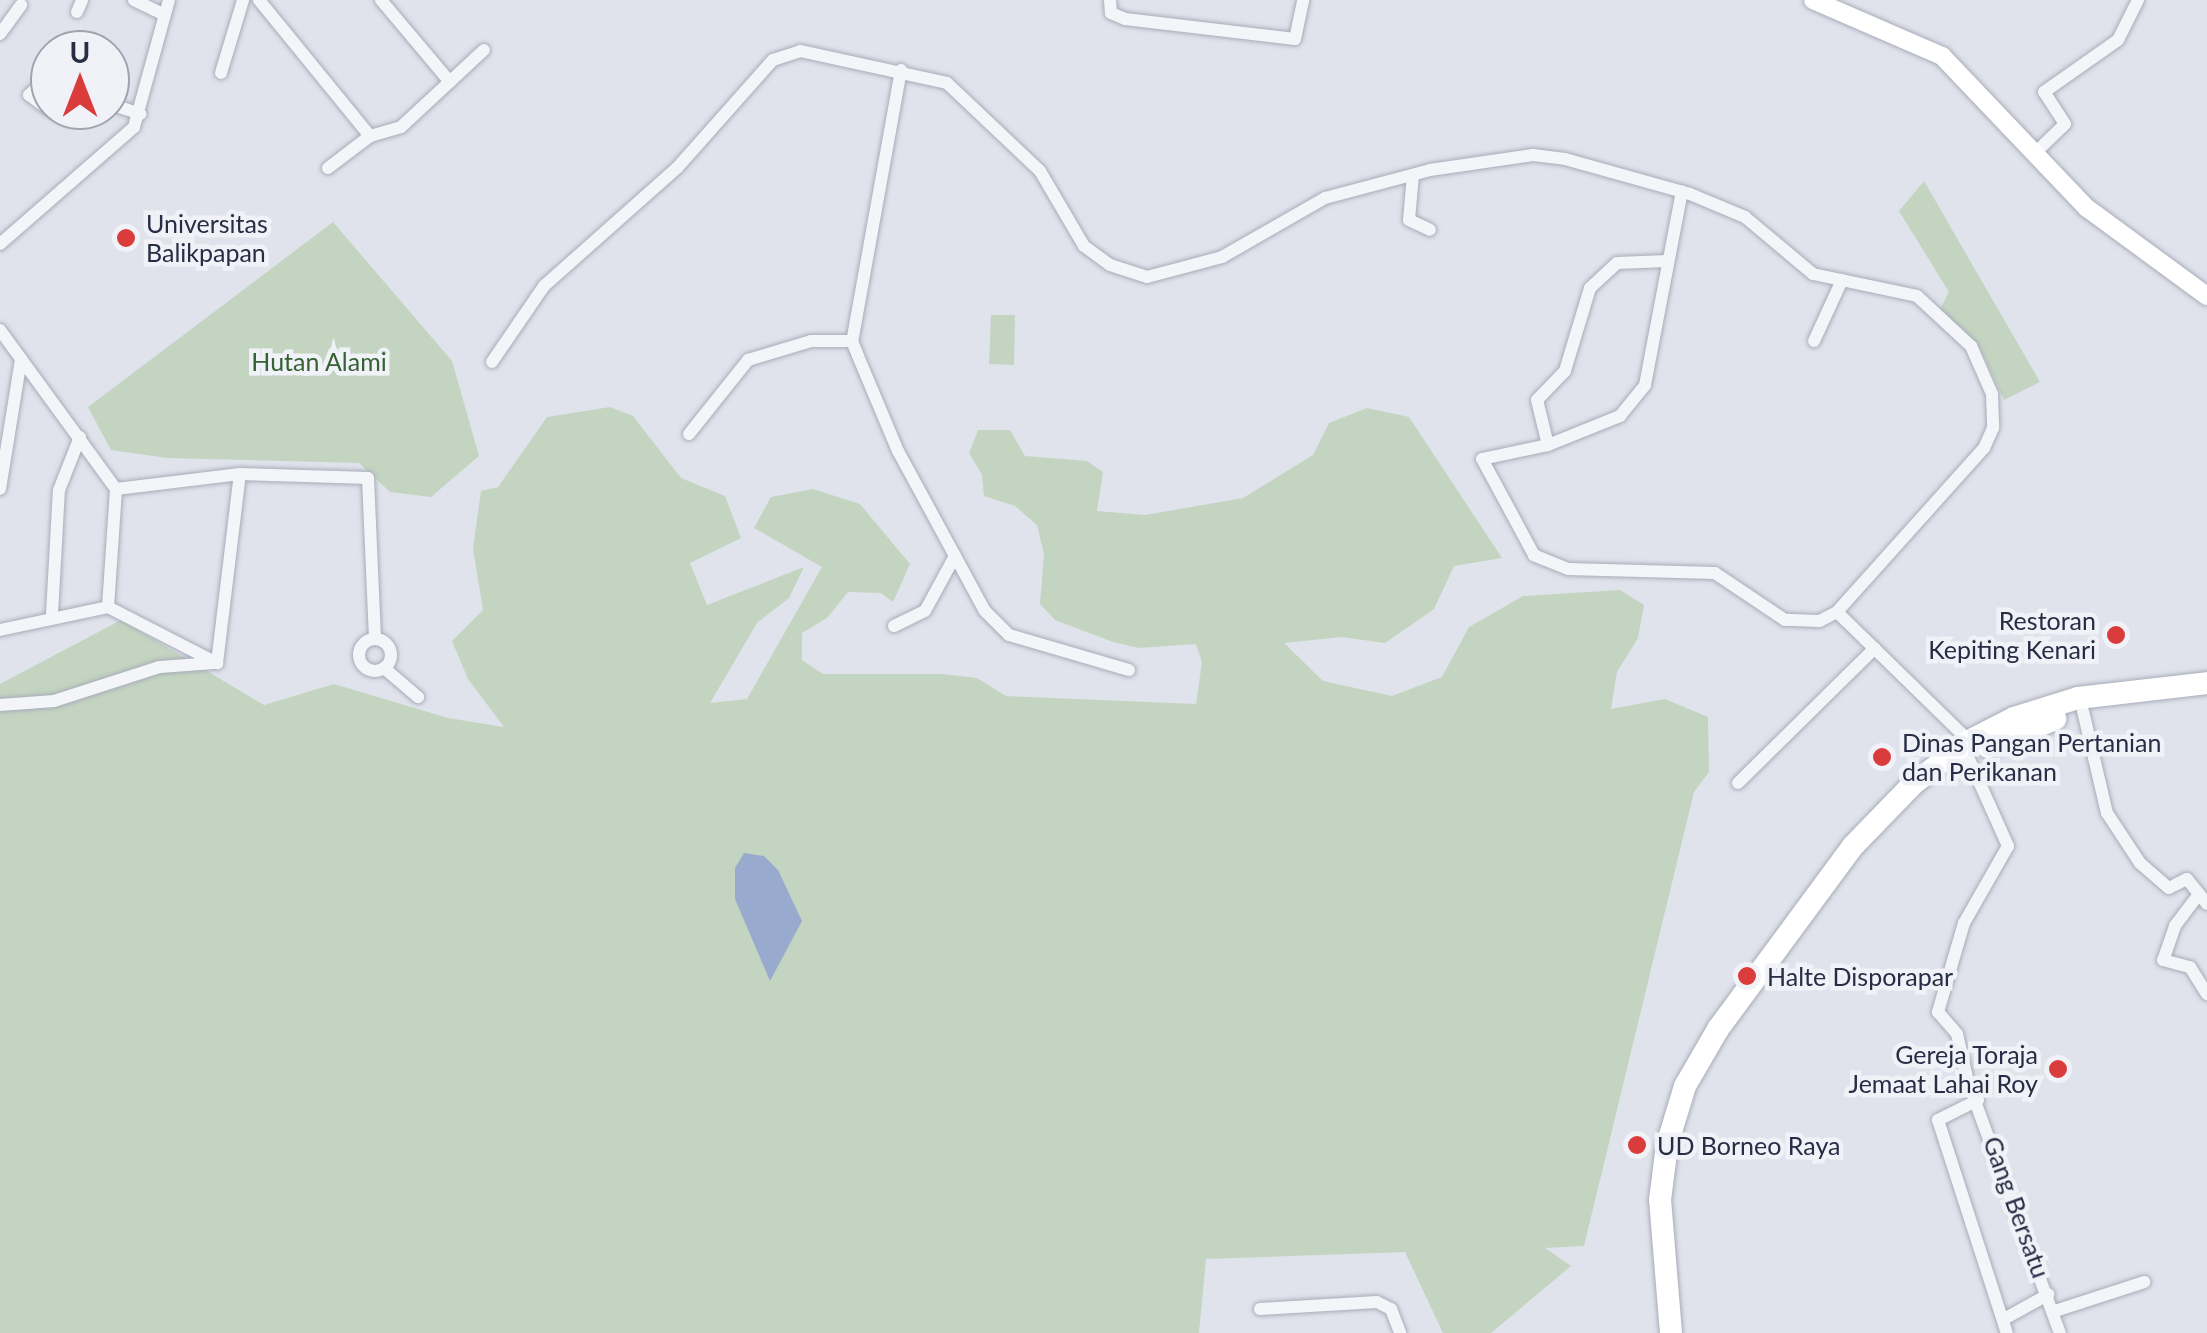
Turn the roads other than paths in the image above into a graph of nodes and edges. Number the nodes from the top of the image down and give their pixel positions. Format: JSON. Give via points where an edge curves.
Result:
{"nodes":[{"id":1,"x":134,"y":0,"type":"edge"},
{"id":2,"x":170,"y":0,"type":"edge"},
{"id":3,"x":244,"y":0,"type":"edge"},
{"id":4,"x":380,"y":0,"type":"edge"},
{"id":5,"x":1110,"y":0,"type":"edge"},
{"id":6,"x":1302,"y":0,"type":"edge"},
{"id":7,"x":2138,"y":0,"type":"edge"},
{"id":8,"x":266,"y":2,"type":"edge"},
{"id":9,"x":1823,"y":2,"type":"edge"},
{"id":10,"x":20,"y":6,"type":"dead end"},
{"id":11,"x":165,"y":15,"type":"junction"},
{"id":12,"x":0,"y":34,"type":"edge"},
{"id":13,"x":484,"y":50,"type":"dead end"},
{"id":14,"x":901,"y":70,"type":"junction"},
{"id":15,"x":221,"y":73,"type":"dead end"},
{"id":16,"x":450,"y":82,"type":"junction"},
{"id":17,"x":130,"y":111,"type":"edge"},
{"id":18,"x":140,"y":114,"type":"junction"},
{"id":19,"x":370,"y":136,"type":"junction"},
{"id":20,"x":2034,"y":154,"type":"junction"},
{"id":21,"x":328,"y":168,"type":"dead end"},
{"id":22,"x":1413,"y":175,"type":"junction"},
{"id":23,"x":1682,"y":191,"type":"junction"},
{"id":24,"x":1430,"y":230,"type":"dead end"},
{"id":25,"x":0,"y":244,"type":"edge"},
{"id":26,"x":1667,"y":261,"type":"junction"},
{"id":27,"x":1842,"y":280,"type":"junction"},
{"id":28,"x":2207,"y":296,"type":"edge"},
{"id":29,"x":0,"y":330,"type":"edge"},
{"id":30,"x":852,"y":341,"type":"junction"},
{"id":31,"x":1814,"y":341,"type":"dead end"},
{"id":32,"x":21,"y":358,"type":"junction"},
{"id":33,"x":492,"y":362,"type":"dead end"},
{"id":34,"x":689,"y":434,"type":"dead end"},
{"id":35,"x":80,"y":438,"type":"junction"},
{"id":36,"x":1548,"y":445,"type":"junction"},
{"id":37,"x":3,"y":454,"type":"edge"},
{"id":38,"x":240,"y":474,"type":"junction"},
{"id":39,"x":0,"y":489,"type":"edge"},
{"id":40,"x":116,"y":489,"type":"junction"},
{"id":41,"x":956,"y":556,"type":"junction"},
{"id":42,"x":108,"y":608,"type":"junction"},
{"id":43,"x":1836,"y":612,"type":"junction"},
{"id":44,"x":52,"y":614,"type":"junction"},
{"id":45,"x":894,"y":626,"type":"dead end"},
{"id":46,"x":0,"y":630,"type":"edge"},
{"id":47,"x":376,"y":639,"type":"junction"},
{"id":48,"x":1876,"y":648,"type":"junction"},
{"id":49,"x":217,"y":663,"type":"junction"},
{"id":50,"x":384,"y":668,"type":"junction"},
{"id":51,"x":1129,"y":670,"type":"dead end"},
{"id":52,"x":2207,"y":683,"type":"edge"},
{"id":53,"x":418,"y":697,"type":"dead end"},
{"id":54,"x":2207,"y":698,"type":"edge"},
{"id":55,"x":0,"y":706,"type":"edge"},
{"id":56,"x":2083,"y":711,"type":"junction"},
{"id":57,"x":1969,"y":749,"type":"junction"},
{"id":58,"x":1738,"y":783,"type":"dead end"},
{"id":59,"x":2203,"y":899,"type":"edge"},
{"id":60,"x":2207,"y":994,"type":"edge"},
{"id":61,"x":1978,"y":1100,"type":"junction"},
{"id":62,"x":2144,"y":1282,"type":"dead end"},
{"id":63,"x":2048,"y":1294,"type":"junction"},
{"id":64,"x":1260,"y":1309,"type":"dead end"},
{"id":65,"x":2055,"y":1312,"type":"junction"},
{"id":66,"x":2006,"y":1326,"type":"edge"},
{"id":67,"x":1400,"y":1333,"type":"edge"},
{"id":68,"x":1672,"y":1333,"type":"edge"},
{"id":69,"x":1680,"y":1333,"type":"edge"},
{"id":70,"x":2060,"y":1333,"type":"edge"}],
"edges":[{"from":1,"to":11,"type":"street"},
{"from":2,"to":11,"type":"street"},
{"from":3,"to":15,"type":"street"},
{"from":4,"to":16,"type":"street"},
{"from":5,"to":6,"type":"street","via":[[1111,13],[1126,19],[1295,38]]},
{"from":7,"to":20,"type":"street","via":[[2118,40],[2044,92],[2065,124]]},
{"from":8,"to":19,"type":"street"},
{"from":9,"to":20,"type":"street","via":[[1942,56]]},
{"from":10,"to":12,"type":"street"},
{"from":11,"to":18,"type":"street"},
{"from":13,"to":16,"type":"street"},
{"from":14,"to":22,"type":"street","via":[[947,82],[969,100],[1040,171],[1084,246],[1110,265],[1147,277],[1222,257],[1325,198]]},
{"from":14,"to":30,"type":"street"},
{"from":14,"to":33,"type":"street","via":[[800,51],[774,60],[677,168],[544,286]]},
{"from":16,"to":19,"type":"street","via":[[400,128]]},
{"from":17,"to":18,"type":"street"},
{"from":18,"to":25,"type":"street","via":[[125,138]]},
{"from":19,"to":21,"type":"street"},
{"from":20,"to":28,"type":"street","via":[[2087,208]]},
{"from":22,"to":23,"type":"street","via":[[1533,155]]},
{"from":22,"to":24,"type":"street","via":[[1409,220]]},
{"from":23,"to":26,"type":"street"},
{"from":23,"to":27,"type":"street","via":[[1745,217],[1814,274]]},
{"from":26,"to":36,"type":"street","via":[[1637,399],[1620,416]]},
{"from":26,"to":36,"type":"street","via":[[1617,264],[1590,288],[1565,372],[1537,400]]},
{"from":27,"to":31,"type":"street"},
{"from":27,"to":43,"type":"street","via":[[1917,296],[1971,346],[1992,394],[1993,428],[1984,448]]},
{"from":29,"to":32,"type":"street"},
{"from":30,"to":34,"type":"street","via":[[812,340],[748,360]]},
{"from":30,"to":41,"type":"street","via":[[898,452]]},
{"from":32,"to":35,"type":"street"},
{"from":32,"to":37,"type":"street"},
{"from":35,"to":40,"type":"street"},
{"from":35,"to":44,"type":"street","via":[[59,490]]},
{"from":36,"to":43,"type":"street","via":[[1482,459],[1524,546],[1550,564],[1715,573],[1785,620],[1819,621]]},
{"from":37,"to":39,"type":"street"},
{"from":38,"to":40,"type":"street"},
{"from":38,"to":47,"type":"street","via":[[368,478]]},
{"from":38,"to":49,"type":"street"},
{"from":40,"to":42,"type":"street"},
{"from":41,"to":45,"type":"street","via":[[925,612]]},
{"from":41,"to":51,"type":"street","via":[[985,611],[1008,634]]},
{"from":42,"to":44,"type":"street"},
{"from":42,"to":49,"type":"street"},
{"from":43,"to":48,"type":"street"},
{"from":44,"to":46,"type":"street"},
{"from":47,"to":50,"type":"street","via":[[391,650]]},
{"from":47,"to":50,"type":"street","via":[[362,645],[360,660],[370,670]]},
{"from":48,"to":57,"type":"street"},
{"from":48,"to":58,"type":"street"},
{"from":49,"to":55,"type":"street","via":[[159,667],[54,702]]},
{"from":50,"to":53,"type":"street"},
{"from":52,"to":57,"type":"highway","via":[[2078,698]]},
{"from":54,"to":56,"type":"highway"},
{"from":56,"to":57,"type":"highway"},
{"from":56,"to":59,"type":"street","via":[[2107,812],[2140,863],[2170,888],[2187,879]]},
{"from":57,"to":61,"type":"street","name":"Gang Bersatu","via":[[2008,846],[1964,923],[1938,1012],[1957,1034]]},
{"from":57,"to":68,"type":"highway","via":[[1914,784],[1853,846],[1692,1074],[1663,1163],[1661,1238]]},
{"from":57,"to":69,"type":"highway","via":[[1864,856],[1705,1071],[1672,1176]]},
{"from":59,"to":60,"type":"street","via":[[2174,926],[2163,960],[2190,968]]},
{"from":61,"to":63,"type":"street","name":"Gang Bersatu"},
{"from":61,"to":66,"type":"street","name":"Gang Bersatu","via":[[1938,1120]]},
{"from":62,"to":65,"type":"street"},
{"from":63,"to":65,"type":"street","name":"Gang Bersatu"},
{"from":63,"to":66,"type":"street"},
{"from":64,"to":67,"type":"street","via":[[1377,1302],[1392,1309]]},
{"from":65,"to":70,"type":"street","name":"Gang Bersatu"}]}
